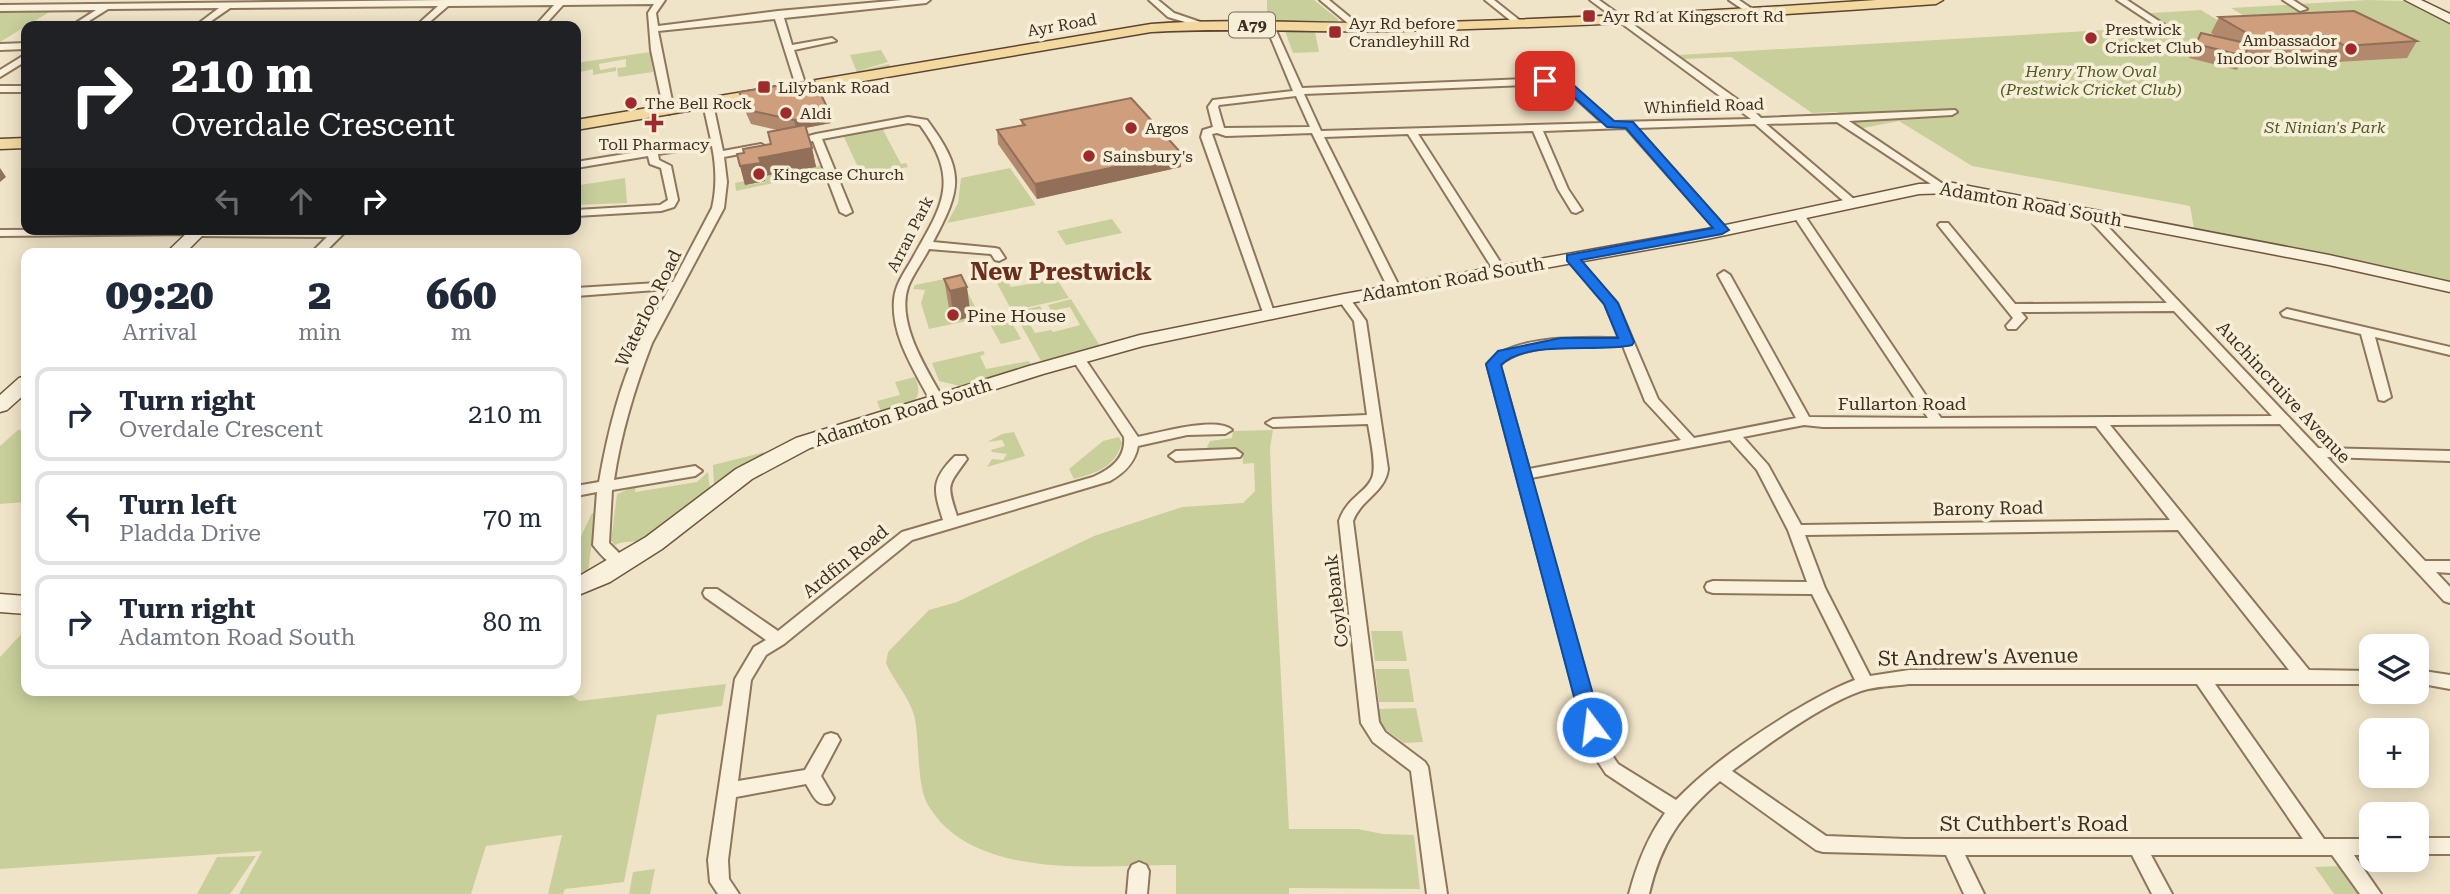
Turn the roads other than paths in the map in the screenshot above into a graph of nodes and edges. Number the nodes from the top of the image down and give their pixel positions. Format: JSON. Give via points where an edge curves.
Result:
{"nodes":[{"id":1,"x":201,"y":0,"type":"edge"},
{"id":2,"x":926,"y":0,"type":"edge"},
{"id":3,"x":1153,"y":0,"type":"edge"},
{"id":4,"x":1324,"y":0,"type":"edge"},
{"id":5,"x":1489,"y":0,"type":"edge"},
{"id":6,"x":1594,"y":0,"type":"edge"},
{"id":7,"x":1732,"y":0,"type":"edge"},
{"id":8,"x":1936,"y":0,"type":"edge"},
{"id":9,"x":2120,"y":0,"type":"edge"},
{"id":10,"x":2287,"y":0,"type":"edge"},
{"id":11,"x":2411,"y":0,"type":"edge"},
{"id":12,"x":562,"y":1,"type":"edge"},
{"id":13,"x":660,"y":1,"type":"edge"},
{"id":14,"x":271,"y":2,"type":"edge"},
{"id":15,"x":446,"y":3,"type":"junction"},
{"id":16,"x":1837,"y":3,"type":"edge"},
{"id":17,"x":192,"y":5,"type":"junction"},
{"id":18,"x":229,"y":5,"type":"junction"},
{"id":19,"x":107,"y":6,"type":"junction"},
{"id":20,"x":0,"y":8,"type":"edge"},
{"id":21,"x":2303,"y":9,"type":"dead end"},
{"id":22,"x":1751,"y":11,"type":"junction"},
{"id":23,"x":778,"y":14,"type":"junction"},
{"id":24,"x":1171,"y":15,"type":"junction"},
{"id":25,"x":1619,"y":18,"type":"junction"},
{"id":26,"x":2450,"y":19,"type":"edge"},
{"id":27,"x":83,"y":21,"type":"edge"},
{"id":28,"x":206,"y":21,"type":"edge"},
{"id":29,"x":426,"y":21,"type":"edge"},
{"id":30,"x":544,"y":21,"type":"edge"},
{"id":31,"x":1520,"y":23,"type":"junction"},
{"id":32,"x":1205,"y":25,"type":"junction"},
{"id":33,"x":1270,"y":26,"type":"junction"},
{"id":34,"x":1150,"y":28,"type":"junction"},
{"id":35,"x":1359,"y":28,"type":"junction"},
{"id":36,"x":654,"y":29,"type":"junction"},
{"id":37,"x":2176,"y":35,"type":"dead end"},
{"id":38,"x":832,"y":41,"type":"dead end"},
{"id":39,"x":21,"y":46,"type":"edge"},
{"id":40,"x":0,"y":47,"type":"edge"},
{"id":41,"x":789,"y":48,"type":"junction"},
{"id":42,"x":21,"y":60,"type":"edge"},
{"id":43,"x":0,"y":74,"type":"edge"},
{"id":44,"x":0,"y":89,"type":"edge"},
{"id":45,"x":21,"y":89,"type":"edge"},
{"id":46,"x":802,"y":89,"type":"junction"},
{"id":47,"x":1299,"y":92,"type":"junction"},
{"id":48,"x":708,"y":104,"type":"junction"},
{"id":49,"x":669,"y":111,"type":"junction"},
{"id":50,"x":1952,"y":112,"type":"dead end"},
{"id":51,"x":1839,"y":119,"type":"junction"},
{"id":52,"x":1758,"y":121,"type":"junction"},
{"id":53,"x":581,"y":124,"type":"edge"},
{"id":54,"x":1611,"y":125,"type":"junction"},
{"id":55,"x":1629,"y":125,"type":"junction"},
{"id":56,"x":1536,"y":127,"type":"junction"},
{"id":57,"x":1219,"y":129,"type":"junction"},
{"id":58,"x":1317,"y":132,"type":"junction"},
{"id":59,"x":1412,"y":132,"type":"junction"},
{"id":60,"x":816,"y":137,"type":"junction"},
{"id":61,"x":21,"y":143,"type":"edge"},
{"id":62,"x":0,"y":144,"type":"edge"},
{"id":63,"x":716,"y":148,"type":"junction"},
{"id":64,"x":653,"y":153,"type":"junction"},
{"id":65,"x":581,"y":163,"type":"edge"},
{"id":66,"x":1941,"y":186,"type":"junction"},
{"id":67,"x":1586,"y":201,"type":"dead end"},
{"id":68,"x":1851,"y":202,"type":"junction"},
{"id":69,"x":846,"y":212,"type":"dead end"},
{"id":70,"x":581,"y":213,"type":"edge"},
{"id":71,"x":2090,"y":214,"type":"junction"},
{"id":72,"x":1799,"y":215,"type":"junction"},
{"id":73,"x":1944,"y":225,"type":"dead end"},
{"id":74,"x":1722,"y":230,"type":"junction"},
{"id":75,"x":0,"y":233,"type":"edge"},
{"id":76,"x":21,"y":233,"type":"edge"},
{"id":77,"x":195,"y":235,"type":"edge"},
{"id":78,"x":335,"y":235,"type":"edge"},
{"id":79,"x":925,"y":245,"type":"junction"},
{"id":80,"x":181,"y":248,"type":"edge"},
{"id":81,"x":322,"y":248,"type":"edge"},
{"id":82,"x":999,"y":258,"type":"dead end"},
{"id":83,"x":1572,"y":258,"type":"junction"},
{"id":84,"x":1500,"y":271,"type":"junction"},
{"id":85,"x":1724,"y":275,"type":"dead end"},
{"id":86,"x":677,"y":285,"type":"junction"},
{"id":87,"x":2450,"y":288,"type":"edge"},
{"id":88,"x":1395,"y":290,"type":"junction"},
{"id":89,"x":581,"y":292,"type":"edge"},
{"id":90,"x":1344,"y":299,"type":"junction"},
{"id":91,"x":2178,"y":307,"type":"junction"},
{"id":92,"x":2012,"y":308,"type":"junction"},
{"id":93,"x":2287,"y":313,"type":"dead end"},
{"id":94,"x":1269,"y":315,"type":"junction"},
{"id":95,"x":2012,"y":326,"type":"dead end"},
{"id":96,"x":2367,"y":332,"type":"junction"},
{"id":97,"x":1627,"y":342,"type":"junction"},
{"id":98,"x":2450,"y":351,"type":"edge"},
{"id":99,"x":1078,"y":359,"type":"junction"},
{"id":100,"x":21,"y":387,"type":"edge"},
{"id":101,"x":2384,"y":397,"type":"dead end"},
{"id":102,"x":937,"y":400,"type":"junction"},
{"id":103,"x":0,"y":406,"type":"edge"},
{"id":104,"x":1374,"y":419,"type":"junction"},
{"id":105,"x":2285,"y":420,"type":"junction"},
{"id":106,"x":1804,"y":421,"type":"junction"},
{"id":107,"x":1938,"y":422,"type":"junction"},
{"id":108,"x":2100,"y":422,"type":"junction"},
{"id":109,"x":1273,"y":423,"type":"dead end"},
{"id":110,"x":1198,"y":430,"type":"junction"},
{"id":111,"x":1225,"y":430,"type":"dead end"},
{"id":112,"x":1732,"y":433,"type":"junction"},
{"id":113,"x":1690,"y":442,"type":"junction"},
{"id":114,"x":1133,"y":443,"type":"junction"},
{"id":115,"x":2315,"y":452,"type":"junction"},
{"id":116,"x":1235,"y":454,"type":"dead end"},
{"id":117,"x":1199,"y":455,"type":"junction"},
{"id":118,"x":1176,"y":456,"type":"dead end"},
{"id":119,"x":2450,"y":456,"type":"edge"},
{"id":120,"x":960,"y":459,"type":"dead end"},
{"id":121,"x":695,"y":471,"type":"dead end"},
{"id":122,"x":1524,"y":475,"type":"junction"},
{"id":123,"x":606,"y":487,"type":"junction"},
{"id":124,"x":581,"y":490,"type":"edge"},
{"id":125,"x":951,"y":522,"type":"junction"},
{"id":126,"x":2182,"y":525,"type":"junction"},
{"id":127,"x":1796,"y":530,"type":"junction"},
{"id":128,"x":622,"y":564,"type":"junction"},
{"id":129,"x":2421,"y":566,"type":"junction"},
{"id":130,"x":2450,"y":567,"type":"edge"},
{"id":131,"x":581,"y":585,"type":"edge"},
{"id":132,"x":1713,"y":587,"type":"dead end"},
{"id":133,"x":1817,"y":588,"type":"junction"},
{"id":134,"x":711,"y":593,"type":"dead end"},
{"id":135,"x":2450,"y":597,"type":"edge"},
{"id":136,"x":0,"y":603,"type":"edge"},
{"id":137,"x":21,"y":605,"type":"edge"},
{"id":138,"x":778,"y":640,"type":"junction"},
{"id":139,"x":2359,"y":677,"type":"edge"},
{"id":140,"x":2202,"y":678,"type":"junction"},
{"id":141,"x":2305,"y":678,"type":"junction"},
{"id":142,"x":2429,"y":679,"type":"edge"},
{"id":143,"x":2450,"y":682,"type":"edge"},
{"id":144,"x":1866,"y":683,"type":"junction"},
{"id":145,"x":831,"y":740,"type":"dead end"},
{"id":146,"x":1720,"y":772,"type":"junction"},
{"id":147,"x":811,"y":776,"type":"junction"},
{"id":148,"x":727,"y":792,"type":"junction"},
{"id":149,"x":825,"y":798,"type":"dead end"},
{"id":150,"x":1677,"y":811,"type":"junction"},
{"id":151,"x":2429,"y":846,"type":"edge"},
{"id":152,"x":2450,"y":846,"type":"edge"},
{"id":153,"x":1952,"y":847,"type":"junction"},
{"id":154,"x":2137,"y":847,"type":"junction"},
{"id":155,"x":2329,"y":847,"type":"junction"},
{"id":156,"x":2359,"y":847,"type":"edge"},
{"id":157,"x":1139,"y":871,"type":"dead end"},
{"id":158,"x":729,"y":894,"type":"edge"},
{"id":159,"x":1136,"y":894,"type":"edge"},
{"id":160,"x":1437,"y":894,"type":"edge"},
{"id":161,"x":1639,"y":894,"type":"edge"},
{"id":162,"x":1974,"y":894,"type":"edge"},
{"id":163,"x":2162,"y":894,"type":"edge"},
{"id":164,"x":2371,"y":894,"type":"edge"}],
"edges":[{"from":1,"to":17,"type":"street"},
{"from":2,"to":23,"type":"street"},
{"from":3,"to":24,"type":"street"},
{"from":4,"to":35,"type":"street"},
{"from":5,"to":31,"type":"street"},
{"from":6,"to":25,"type":"street"},
{"from":7,"to":22,"type":"street"},
{"from":8,"to":16,"type":"main road","name":"Ayr Road","number":"A79"},
{"from":9,"to":37,"type":"street"},
{"from":10,"to":21,"type":"street"},
{"from":11,"to":26,"type":"street"},
{"from":12,"to":13,"type":"street"},
{"from":12,"to":15,"type":"street"},
{"from":12,"to":30,"type":"street"},
{"from":13,"to":36,"type":"street","via":[[652,13]]},
{"from":14,"to":15,"type":"street"},
{"from":14,"to":18,"type":"street"},
{"from":15,"to":29,"type":"street"},
{"from":16,"to":22,"type":"main road","name":"Ayr Road","number":"A79"},
{"from":17,"to":18,"type":"street"},
{"from":17,"to":19,"type":"street"},
{"from":18,"to":28,"type":"street"},
{"from":19,"to":20,"type":"street"},
{"from":19,"to":27,"type":"street"},
{"from":22,"to":25,"type":"main road","name":"Ayr Road","number":"A79"},
{"from":23,"to":36,"type":"street"},
{"from":23,"to":41,"type":"street"},
{"from":24,"to":32,"type":"street"},
{"from":24,"to":34,"type":"street"},
{"from":25,"to":31,"type":"main road","name":"Ayr Road","number":"A79"},
{"from":25,"to":52,"type":"street"},
{"from":31,"to":35,"type":"main road","name":"Ayr Road","number":"A79"},
{"from":32,"to":33,"type":"main road","name":"Ayr Road","number":"A79"},
{"from":32,"to":34,"type":"main road","name":"Ayr Road","number":"A79"},
{"from":33,"to":35,"type":"main road","name":"Ayr Road","number":"A79"},
{"from":33,"to":47,"type":"street"},
{"from":34,"to":46,"type":"main road","name":"Ayr Road","number":"A79"},
{"from":36,"to":49,"type":"street"},
{"from":38,"to":41,"type":"street"},
{"from":39,"to":40,"type":"street"},
{"from":41,"to":46,"type":"street"},
{"from":42,"to":43,"type":"street"},
{"from":44,"to":45,"type":"street"},
{"from":46,"to":48,"type":"main road","name":"Ayr Road","number":"A79"},
{"from":47,"to":54,"type":"street","via":[[1552,81],[1566,85]]},
{"from":47,"to":57,"type":"street","via":[[1216,102],[1213,107]]},
{"from":47,"to":58,"type":"street"},
{"from":48,"to":49,"type":"main road","name":"Ayr Road","number":"A79"},
{"from":48,"to":63,"type":"street","name":"Waterloo Road"},
{"from":49,"to":53,"type":"main road","name":"Ayr Road","number":"A79"},
{"from":50,"to":51,"type":"street","name":"Whinfield Road"},
{"from":51,"to":52,"type":"street","name":"Whinfield Road"},
{"from":51,"to":66,"type":"street"},
{"from":52,"to":55,"type":"street","name":"Whinfield Road"},
{"from":52,"to":68,"type":"street"},
{"from":54,"to":55,"type":"street","name":"Whinfield Road"},
{"from":54,"to":56,"type":"street","name":"Whinfield Road"},
{"from":55,"to":74,"type":"street"},
{"from":56,"to":59,"type":"street","name":"Whinfield Road"},
{"from":56,"to":67,"type":"street","via":[[1574,206]]},
{"from":57,"to":58,"type":"street","name":"Whinfield Road"},
{"from":57,"to":94,"type":"street","via":[[1207,132],[1206,137]]},
{"from":58,"to":59,"type":"street","name":"Whinfield Road"},
{"from":58,"to":88,"type":"street"},
{"from":59,"to":84,"type":"street"},
{"from":60,"to":63,"type":"street","name":"Arran Park"},
{"from":60,"to":69,"type":"street"},
{"from":60,"to":79,"type":"street","name":"Arran Park","via":[[901,120],[925,124],[952,184]]},
{"from":61,"to":62,"type":"main road"},
{"from":63,"to":64,"type":"street","name":"Arran Park"},
{"from":63,"to":86,"type":"street","name":"Waterloo Road","via":[[723,186],[718,208]]},
{"from":64,"to":65,"type":"street","name":"Arran Park"},
{"from":64,"to":70,"type":"street","via":[[654,162],[666,166],[670,205]]},
{"from":66,"to":68,"type":"street","name":"Adamton Road South"},
{"from":66,"to":71,"type":"street","name":"Adamton Road South"},
{"from":68,"to":72,"type":"street","name":"Adamton Road South"},
{"from":71,"to":87,"type":"street","name":"Adamton Road South"},
{"from":71,"to":91,"type":"street","name":"Auchincruive Avenue"},
{"from":72,"to":74,"type":"street","name":"Adamton Road South"},
{"from":72,"to":107,"type":"street"},
{"from":73,"to":92,"type":"street"},
{"from":74,"to":83,"type":"street","name":"Adamton Road South"},
{"from":75,"to":76,"type":"street"},
{"from":77,"to":80,"type":"street"},
{"from":78,"to":81,"type":"street"},
{"from":79,"to":82,"type":"street","via":[[995,251]]},
{"from":79,"to":102,"type":"street","name":"Arran Park","via":[[898,303],[901,323]]},
{"from":83,"to":84,"type":"street","name":"Adamton Road South"},
{"from":83,"to":97,"type":"street","via":[[1611,303]]},
{"from":84,"to":88,"type":"street","name":"Adamton Road South"},
{"from":85,"to":106,"type":"street"},
{"from":86,"to":89,"type":"street"},
{"from":86,"to":123,"type":"street","name":"Waterloo Road","via":[[636,366]]},
{"from":88,"to":90,"type":"street","name":"Adamton Road South"},
{"from":90,"to":94,"type":"street","name":"Adamton Road South"},
{"from":90,"to":104,"type":"street","name":"Coylebank","via":[[1360,321]]},
{"from":91,"to":92,"type":"street"},
{"from":91,"to":105,"type":"street","name":"Auchincruive Avenue"},
{"from":92,"to":95,"type":"street","via":[[2020,318]]},
{"from":93,"to":96,"type":"street"},
{"from":94,"to":99,"type":"street","name":"Adamton Road South","via":[[1140,341]]},
{"from":96,"to":98,"type":"street"},
{"from":96,"to":101,"type":"street"},
{"from":97,"to":113,"type":"street","via":[[1652,401]]},
{"from":97,"to":122,"type":"street","via":[[1561,343],[1497,357],[1493,364]]},
{"from":99,"to":102,"type":"street","name":"Adamton Road South"},
{"from":99,"to":114,"type":"street"},
{"from":100,"to":103,"type":"street"},
{"from":102,"to":128,"type":"street","name":"Adamton Road South","via":[[803,443],[768,460]]},
{"from":104,"to":109,"type":"street"},
{"from":104,"to":160,"type":"street","name":"Coylebank","via":[[1381,476],[1375,487],[1350,505],[1346,521],[1370,723],[1378,737],[1419,767]]},
{"from":105,"to":108,"type":"street","name":"Fullarton Road"},
{"from":105,"to":115,"type":"street","name":"Auchincruive Avenue"},
{"from":106,"to":107,"type":"street","name":"Fullarton Road"},
{"from":106,"to":112,"type":"street","name":"Fullarton Road"},
{"from":107,"to":108,"type":"street","name":"Fullarton Road"},
{"from":108,"to":126,"type":"street"},
{"from":110,"to":111,"type":"street"},
{"from":110,"to":114,"type":"street"},
{"from":110,"to":117,"type":"street"},
{"from":112,"to":113,"type":"street","name":"Fullarton Road"},
{"from":112,"to":127,"type":"street","via":[[1763,468]]},
{"from":113,"to":122,"type":"street","name":"Fullarton Road"},
{"from":114,"to":125,"type":"street","name":"Ardfin Road","via":[[1124,463],[1110,476]]},
{"from":115,"to":119,"type":"street"},
{"from":115,"to":129,"type":"street","name":"Auchincruive Avenue"},
{"from":116,"to":117,"type":"street"},
{"from":117,"to":118,"type":"street"},
{"from":120,"to":125,"type":"street","via":[[944,475],[940,488]]},
{"from":121,"to":123,"type":"street"},
{"from":122,"to":150,"type":"street","via":[[1598,748],[1612,769]]},
{"from":123,"to":124,"type":"street"},
{"from":123,"to":128,"type":"street","name":"Waterloo Road","via":[[601,545]]},
{"from":125,"to":138,"type":"street","name":"Ardfin Road","via":[[907,536]]},
{"from":126,"to":127,"type":"street","name":"Barony Road"},
{"from":126,"to":141,"type":"street"},
{"from":127,"to":133,"type":"street"},
{"from":128,"to":131,"type":"street","name":"Adamton Road South"},
{"from":129,"to":130,"type":"street"},
{"from":129,"to":135,"type":"street","name":"Auchincruive Avenue"},
{"from":132,"to":133,"type":"street"},
{"from":133,"to":144,"type":"street"},
{"from":134,"to":138,"type":"street"},
{"from":136,"to":137,"type":"street"},
{"from":138,"to":148,"type":"street","name":"Ardfin Road","via":[[760,651],[743,679]]},
{"from":139,"to":141,"type":"street","name":"St Andrew's Avenue"},
{"from":140,"to":141,"type":"street","name":"St Andrew's Avenue"},
{"from":140,"to":144,"type":"street","name":"St Andrew's Avenue","via":[[1909,677]]},
{"from":140,"to":155,"type":"street"},
{"from":142,"to":143,"type":"street"},
{"from":144,"to":146,"type":"street","name":"St Andrew's Avenue","via":[[1759,741]]},
{"from":145,"to":147,"type":"street"},
{"from":146,"to":150,"type":"street","name":"St Andrew's Avenue"},
{"from":146,"to":153,"type":"street","name":"St Cuthbert's Road","via":[[1823,844]]},
{"from":147,"to":148,"type":"street"},
{"from":147,"to":149,"type":"street"},
{"from":148,"to":158,"type":"street","name":"Ardfin Road","via":[[718,860],[720,882]]},
{"from":150,"to":161,"type":"street","name":"St Andrew's Avenue","via":[[1642,869]]},
{"from":151,"to":152,"type":"street"},
{"from":153,"to":154,"type":"street","name":"St Cuthbert's Road"},
{"from":153,"to":162,"type":"street"},
{"from":154,"to":155,"type":"street","name":"St Cuthbert's Road"},
{"from":154,"to":163,"type":"street"},
{"from":155,"to":156,"type":"street","name":"St Cuthbert's Road"},
{"from":155,"to":164,"type":"street"},
{"from":157,"to":159,"type":"street"}]}
